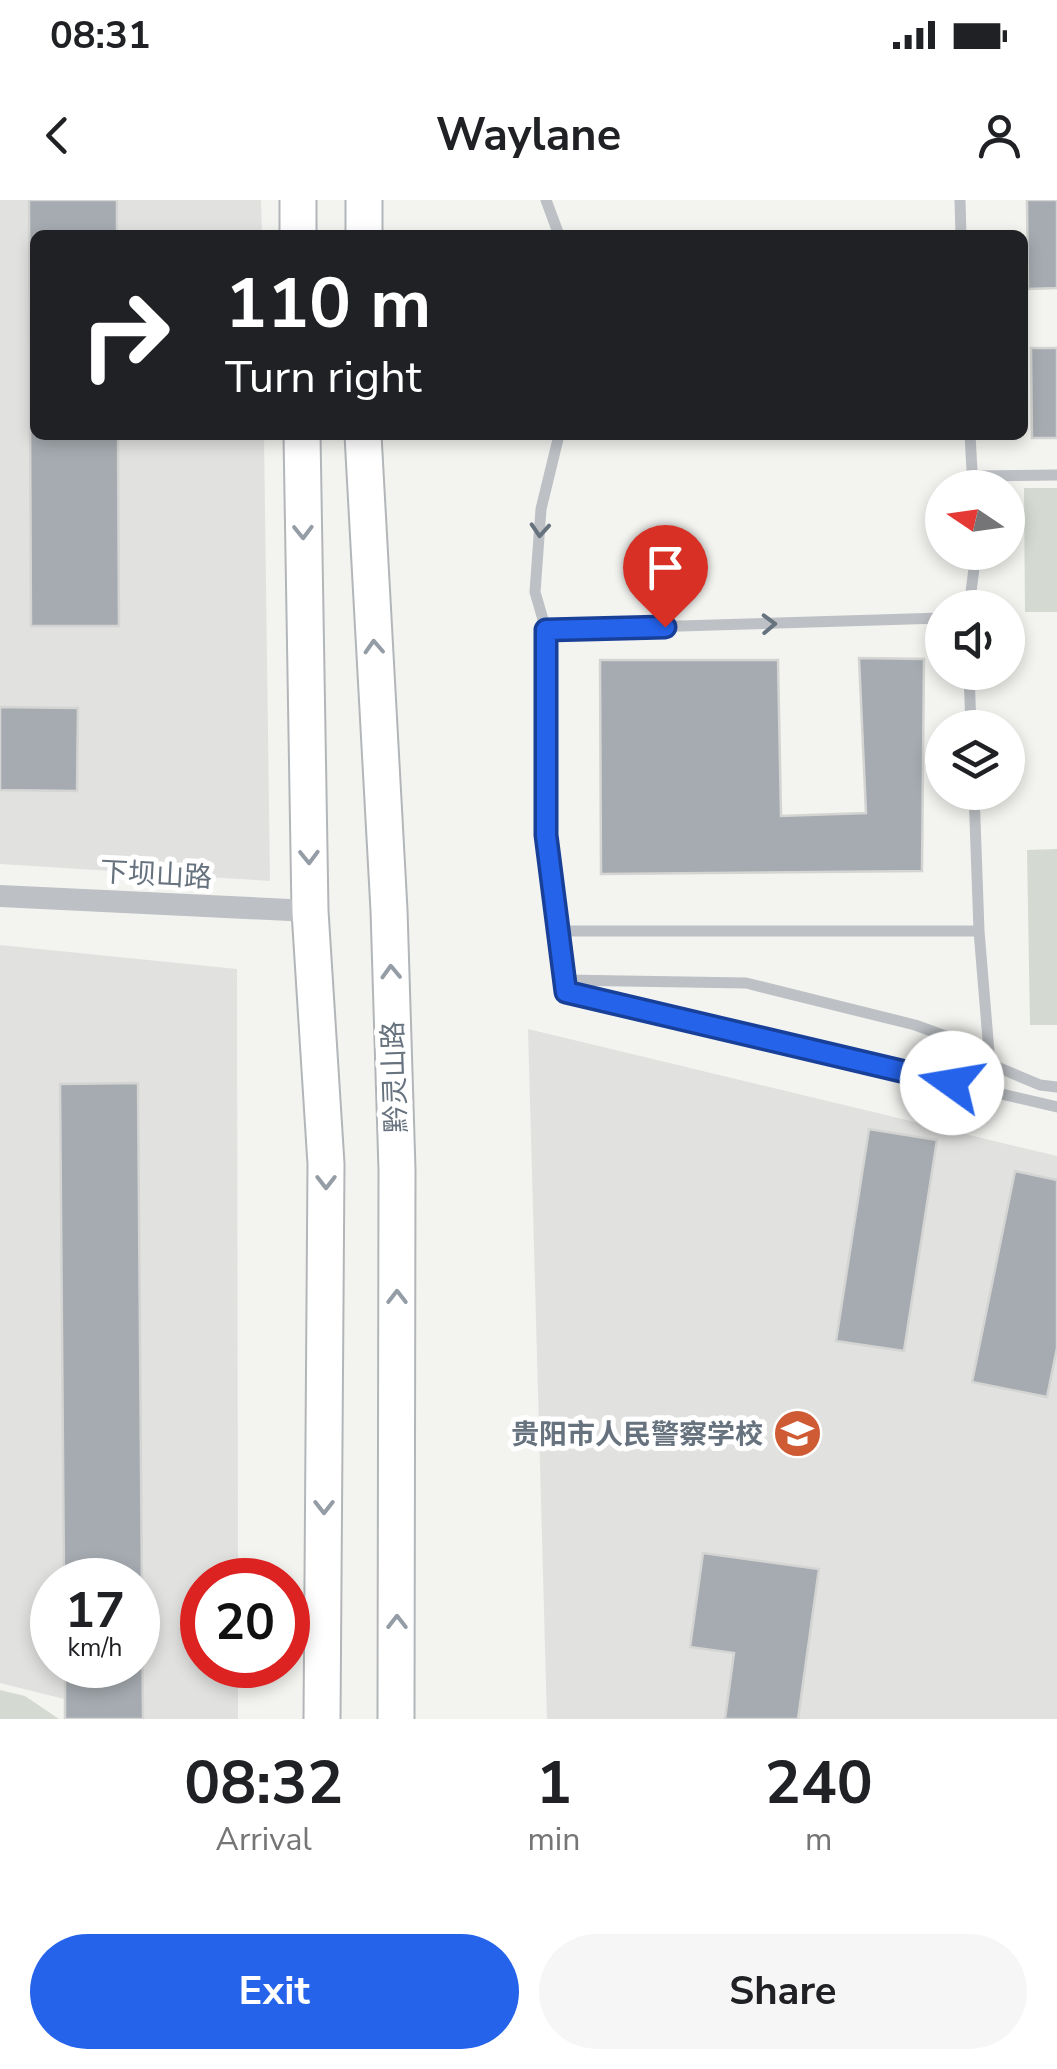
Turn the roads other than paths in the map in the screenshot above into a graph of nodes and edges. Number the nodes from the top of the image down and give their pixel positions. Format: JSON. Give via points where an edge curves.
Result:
{"nodes":[{"id":1,"x":298,"y":200,"type":"edge"},
{"id":2,"x":364,"y":200,"type":"edge"},
{"id":3,"x":546,"y":200,"type":"edge"},
{"id":4,"x":960,"y":200,"type":"edge"},
{"id":5,"x":298,"y":230,"type":"edge"},
{"id":6,"x":364,"y":230,"type":"edge"},
{"id":7,"x":558,"y":230,"type":"edge"},
{"id":8,"x":961,"y":230,"type":"edge"},
{"id":9,"x":302,"y":440,"type":"edge"},
{"id":10,"x":558,"y":440,"type":"edge"},
{"id":11,"x":970,"y":440,"type":"edge"},
{"id":12,"x":368,"y":441,"type":"edge"},
{"id":13,"x":971,"y":470,"type":"edge"},
{"id":14,"x":1057,"y":475,"type":"edge"},
{"id":15,"x":1025,"y":478,"type":"edge"},
{"id":16,"x":925,"y":619,"type":"edge"},
{"id":17,"x":546,"y":630,"type":"junction"},
{"id":18,"x":975,"y":810,"type":"edge"},
{"id":19,"x":0,"y":896,"type":"edge"},
{"id":20,"x":310,"y":911,"type":"junction"},
{"id":21,"x":557,"y":931,"type":"junction"},
{"id":22,"x":979,"y":931,"type":"junction"},
{"id":23,"x":564,"y":980,"type":"junction"},
{"id":24,"x":952,"y":1083,"type":"junction"},
{"id":25,"x":1057,"y":1087,"type":"edge"},
{"id":26,"x":1057,"y":1107,"type":"edge"},
{"id":27,"x":322,"y":1719,"type":"edge"},
{"id":28,"x":396,"y":1719,"type":"edge"}],
"edges":[{"from":1,"to":5,"type":"main road"},
{"from":2,"to":6,"type":"main road"},
{"from":3,"to":7,"type":"lane"},
{"from":4,"to":8,"type":"lane"},
{"from":9,"to":20,"type":"main road","one_way":true},
{"from":10,"to":17,"type":"lane","one_way":true,"via":[[541,509],[536,575]]},
{"from":11,"to":13,"type":"lane"},
{"from":28,"to":12,"type":"main road","name":"黔灵山路","one_way":true,"via":[[397,1170]]},
{"from":14,"to":15,"type":"lane"},
{"from":17,"to":16,"type":"lane","one_way":true},
{"from":17,"to":21,"type":"lane","via":[[546,835]]},
{"from":18,"to":22,"type":"lane"},
{"from":19,"to":20,"type":"street","name":"下坝山路"},
{"from":20,"to":27,"type":"main road","one_way":true,"via":[[326,1164]]},
{"from":21,"to":22,"type":"lane"},
{"from":21,"to":23,"type":"lane"},
{"from":22,"to":25,"type":"lane","via":[[990,1064]]},
{"from":23,"to":24,"type":"lane","via":[[566,992]]},
{"from":23,"to":24,"type":"lane","via":[[746,982],[915,1025],[948,1037]]},
{"from":24,"to":26,"type":"lane"}]}
